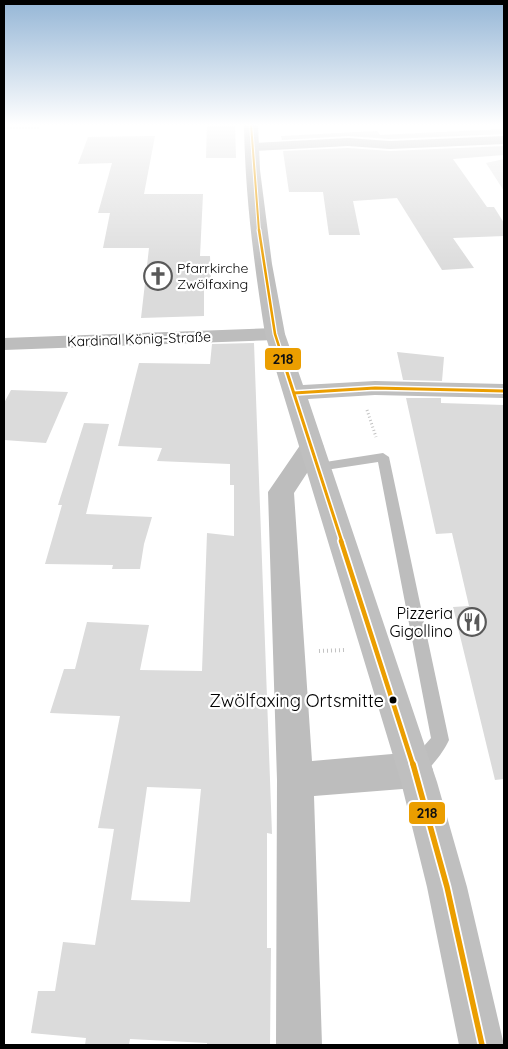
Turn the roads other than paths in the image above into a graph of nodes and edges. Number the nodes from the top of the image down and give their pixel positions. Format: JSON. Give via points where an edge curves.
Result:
{"nodes":[{"id":1,"x":252,"y":173,"type":"edge"},
{"id":2,"x":275,"y":334,"type":"junction"},
{"id":3,"x":4,"y":344,"type":"edge"},
{"id":4,"x":504,"y":391,"type":"edge"},
{"id":5,"x":294,"y":393,"type":"junction"},
{"id":6,"x":316,"y":457,"type":"junction"},
{"id":7,"x":415,"y":770,"type":"junction"},
{"id":8,"x":295,"y":780,"type":"junction"},
{"id":9,"x":299,"y":1045,"type":"edge"},
{"id":10,"x":482,"y":1045,"type":"edge"}],
"edges":[{"from":1,"to":2,"type":"main road"},
{"from":2,"to":3,"type":"street","name":"Kardinal König-Straße"},
{"from":2,"to":5,"type":"main road"},
{"from":4,"to":5,"type":"main road","via":[[375,388]]},
{"from":5,"to":6,"type":"main road"},
{"from":6,"to":7,"type":"main road"},
{"from":6,"to":7,"type":"lane","via":[[383,457],[440,740]]},
{"from":6,"to":8,"type":"street","via":[[281,492]]},
{"from":7,"to":8,"type":"street"},
{"from":7,"to":10,"type":"main road","via":[[447,887]]},
{"from":8,"to":9,"type":"street"}]}
